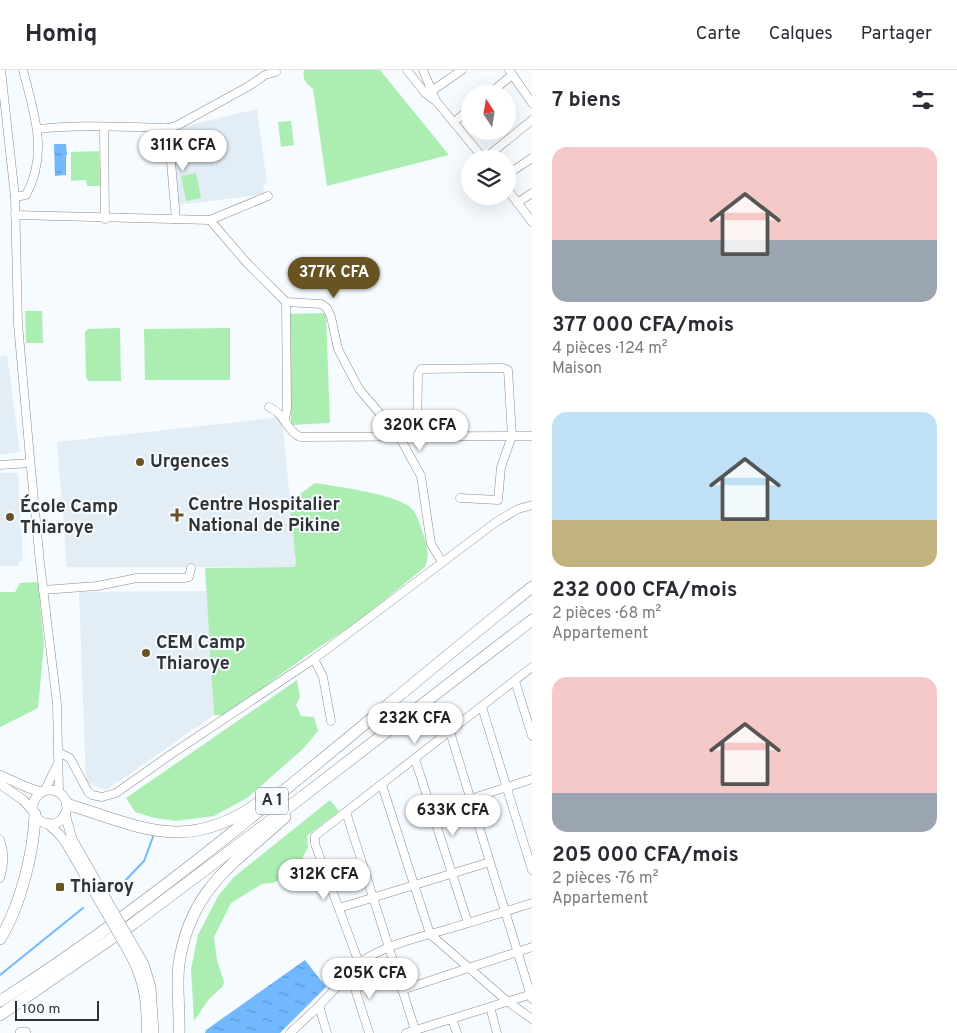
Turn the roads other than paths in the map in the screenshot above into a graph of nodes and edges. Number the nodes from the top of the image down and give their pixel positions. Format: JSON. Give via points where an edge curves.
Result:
{"nodes":[{"id":1,"x":1,"y":70,"type":"edge"},
{"id":2,"x":23,"y":70,"type":"edge"},
{"id":3,"x":407,"y":70,"type":"edge"},
{"id":4,"x":423,"y":70,"type":"edge"},
{"id":5,"x":462,"y":70,"type":"edge"},
{"id":6,"x":276,"y":72,"type":"dead end"},
{"id":7,"x":510,"y":72,"type":"edge"},
{"id":8,"x":498,"y":85,"type":"edge"},
{"id":9,"x":433,"y":90,"type":"junction"},
{"id":10,"x":436,"y":101,"type":"junction"},
{"id":11,"x":532,"y":104,"type":"edge"},
{"id":12,"x":461,"y":116,"type":"edge"},
{"id":13,"x":532,"y":120,"type":"edge"},
{"id":14,"x":454,"y":122,"type":"junction"},
{"id":15,"x":104,"y":127,"type":"junction"},
{"id":16,"x":168,"y":128,"type":"junction"},
{"id":17,"x":38,"y":129,"type":"junction"},
{"id":18,"x":477,"y":150,"type":"edge"},
{"id":19,"x":495,"y":150,"type":"edge"},
{"id":20,"x":532,"y":158,"type":"edge"},
{"id":21,"x":516,"y":169,"type":"edge"},
{"id":22,"x":532,"y":193,"type":"edge"},
{"id":23,"x":268,"y":196,"type":"dead end"},
{"id":24,"x":15,"y":197,"type":"junction"},
{"id":25,"x":517,"y":203,"type":"joint"},
{"id":26,"x":15,"y":215,"type":"junction"},
{"id":27,"x":105,"y":219,"type":"junction"},
{"id":28,"x":176,"y":219,"type":"junction"},
{"id":29,"x":210,"y":220,"type":"junction"},
{"id":30,"x":532,"y":222,"type":"edge"},
{"id":31,"x":286,"y":302,"type":"junction"},
{"id":32,"x":269,"y":406,"type":"dead end"},
{"id":33,"x":284,"y":419,"type":"junction"},
{"id":34,"x":417,"y":435,"type":"junction"},
{"id":35,"x":398,"y":436,"type":"junction"},
{"id":36,"x":512,"y":436,"type":"junction"},
{"id":37,"x":532,"y":436,"type":"edge"},
{"id":38,"x":30,"y":464,"type":"junction"},
{"id":39,"x":0,"y":465,"type":"edge"},
{"id":40,"x":460,"y":498,"type":"dead end"},
{"id":41,"x":532,"y":505,"type":"edge"},
{"id":42,"x":442,"y":562,"type":"junction"},
{"id":43,"x":191,"y":568,"type":"dead end"},
{"id":44,"x":532,"y":587,"type":"edge"},
{"id":45,"x":43,"y":590,"type":"junction"},
{"id":46,"x":532,"y":620,"type":"edge"},
{"id":47,"x":314,"y":660,"type":"junction"},
{"id":48,"x":532,"y":667,"type":"edge"},
{"id":49,"x":515,"y":681,"type":"junction"},
{"id":50,"x":482,"y":707,"type":"junction"},
{"id":51,"x":331,"y":721,"type":"dead end"},
{"id":52,"x":450,"y":732,"type":"junction"},
{"id":53,"x":532,"y":736,"type":"edge"},
{"id":54,"x":58,"y":752,"type":"junction"},
{"id":55,"x":415,"y":759,"type":"junction"},
{"id":56,"x":58,"y":763,"type":"junction"},
{"id":57,"x":0,"y":774,"type":"edge"},
{"id":58,"x":532,"y":779,"type":"edge"},
{"id":59,"x":0,"y":784,"type":"edge"},
{"id":60,"x":382,"y":785,"type":"junction"},
{"id":61,"x":291,"y":786,"type":"junction"},
{"id":62,"x":506,"y":788,"type":"junction"},
{"id":63,"x":43,"y":791,"type":"junction"},
{"id":64,"x":59,"y":792,"type":"junction"},
{"id":65,"x":470,"y":799,"type":"junction"},
{"id":66,"x":298,"y":800,"type":"junction"},
{"id":67,"x":66,"y":809,"type":"junction"},
{"id":68,"x":433,"y":811,"type":"junction"},
{"id":69,"x":346,"y":812,"type":"junction"},
{"id":70,"x":34,"y":813,"type":"junction"},
{"id":71,"x":47,"y":823,"type":"junction"},
{"id":72,"x":0,"y":840,"type":"edge"},
{"id":73,"x":2,"y":855,"type":"edge"},
{"id":74,"x":530,"y":860,"type":"edge"},
{"id":75,"x":490,"y":862,"type":"junction"},
{"id":76,"x":532,"y":870,"type":"edge"},
{"id":77,"x":452,"y":873,"type":"junction"},
{"id":78,"x":0,"y":878,"type":"edge"},
{"id":79,"x":414,"y":885,"type":"junction"},
{"id":80,"x":373,"y":898,"type":"junction"},
{"id":81,"x":532,"y":903,"type":"edge"},
{"id":82,"x":339,"y":908,"type":"junction"},
{"id":83,"x":506,"y":911,"type":"junction"},
{"id":84,"x":112,"y":916,"type":"junction"},
{"id":85,"x":468,"y":923,"type":"junction"},
{"id":86,"x":430,"y":934,"type":"junction"},
{"id":87,"x":0,"y":939,"type":"edge"},
{"id":88,"x":127,"y":942,"type":"junction"},
{"id":89,"x":388,"y":947,"type":"junction"},
{"id":90,"x":532,"y":947,"type":"edge"},
{"id":91,"x":517,"y":951,"type":"junction"},
{"id":92,"x":359,"y":963,"type":"junction"},
{"id":93,"x":470,"y":969,"type":"junction"},
{"id":94,"x":350,"y":973,"type":"junction"},
{"id":95,"x":402,"y":990,"type":"junction"},
{"id":96,"x":531,"y":995,"type":"edge"},
{"id":97,"x":0,"y":1001,"type":"edge"},
{"id":98,"x":507,"y":1001,"type":"junction"},
{"id":99,"x":319,"y":1006,"type":"junction"},
{"id":100,"x":490,"y":1007,"type":"junction"},
{"id":101,"x":0,"y":1015,"type":"edge"},
{"id":102,"x":452,"y":1019,"type":"junction"},
{"id":103,"x":532,"y":1019,"type":"edge"},
{"id":104,"x":415,"y":1032,"type":"edge"},
{"id":105,"x":21,"y":1033,"type":"edge"},
{"id":106,"x":25,"y":1033,"type":"edge"},
{"id":107,"x":146,"y":1033,"type":"edge"},
{"id":108,"x":154,"y":1033,"type":"edge"},
{"id":109,"x":178,"y":1033,"type":"edge"},
{"id":110,"x":290,"y":1033,"type":"edge"},
{"id":111,"x":327,"y":1033,"type":"edge"},
{"id":112,"x":369,"y":1033,"type":"edge"},
{"id":113,"x":406,"y":1033,"type":"edge"},
{"id":114,"x":456,"y":1033,"type":"edge"},
{"id":115,"x":498,"y":1033,"type":"edge"}],
"edges":[{"from":1,"to":24,"type":"street"},
{"from":2,"to":17,"type":"street"},
{"from":3,"to":10,"type":"street","via":[[425,93]]},
{"from":4,"to":9,"type":"street"},
{"from":5,"to":9,"type":"street"},
{"from":6,"to":16,"type":"street","via":[[265,75],[186,122]]},
{"from":7,"to":8,"type":"street"},
{"from":7,"to":11,"type":"street"},
{"from":9,"to":10,"type":"street"},
{"from":10,"to":14,"type":"street"},
{"from":12,"to":14,"type":"street"},
{"from":13,"to":19,"type":"street"},
{"from":14,"to":18,"type":"street"},
{"from":15,"to":16,"type":"street"},
{"from":15,"to":17,"type":"street","via":[[68,125]]},
{"from":15,"to":27,"type":"street"},
{"from":16,"to":28,"type":"street"},
{"from":17,"to":24,"type":"street","via":[[39,156],[32,183],[26,195]]},
{"from":20,"to":21,"type":"street"},
{"from":22,"to":25,"type":"street"},
{"from":23,"to":29,"type":"street"},
{"from":24,"to":26,"type":"street"},
{"from":25,"to":30,"type":"street"},
{"from":26,"to":27,"type":"street"},
{"from":26,"to":38,"type":"street","via":[[18,324]]},
{"from":27,"to":28,"type":"street"},
{"from":28,"to":29,"type":"street"},
{"from":29,"to":31,"type":"street"},
{"from":31,"to":33,"type":"street","via":[[287,408]]},
{"from":31,"to":35,"type":"street","via":[[321,304],[327,308],[338,349],[359,389]]},
{"from":32,"to":33,"type":"street"},
{"from":33,"to":35,"type":"street","via":[[291,431],[300,437]]},
{"from":34,"to":35,"type":"street"},
{"from":34,"to":36,"type":"street"},
{"from":34,"to":36,"type":"street","via":[[418,374],[421,369],[504,368],[509,373]]},
{"from":35,"to":42,"type":"street","via":[[422,479],[432,544]]},
{"from":36,"to":37,"type":"street"},
{"from":36,"to":40,"type":"street","via":[[501,467],[498,500]]},
{"from":38,"to":39,"type":"street"},
{"from":38,"to":45,"type":"street"},
{"from":41,"to":42,"type":"street","via":[[496,522]]},
{"from":42,"to":47,"type":"street"},
{"from":43,"to":45,"type":"street","via":[[189,576],[184,578],[137,578],[97,586]]},
{"from":44,"to":61,"type":"highway","number":"A 1"},
{"from":45,"to":54,"type":"street","via":[[57,704]]},
{"from":46,"to":66,"type":"highway","number":"A 1"},
{"from":47,"to":51,"type":"street","via":[[323,677]]},
{"from":47,"to":54,"type":"street","via":[[112,794],[102,797],[88,792],[70,758]]},
{"from":48,"to":49,"type":"street"},
{"from":49,"to":50,"type":"street"},
{"from":49,"to":53,"type":"street"},
{"from":50,"to":52,"type":"street"},
{"from":50,"to":62,"type":"street"},
{"from":52,"to":55,"type":"street"},
{"from":52,"to":65,"type":"street"},
{"from":54,"to":56,"type":"street"},
{"from":55,"to":60,"type":"street"},
{"from":55,"to":68,"type":"street"},
{"from":56,"to":63,"type":"street"},
{"from":56,"to":64,"type":"street"},
{"from":57,"to":63,"type":"main road","via":[[26,788]]},
{"from":58,"to":62,"type":"street"},
{"from":59,"to":70,"type":"main road","via":[[23,800]]},
{"from":60,"to":69,"type":"street"},
{"from":60,"to":79,"type":"street"},
{"from":61,"to":67,"type":"highway","via":[[276,790],[226,823],[187,832],[152,830]]},
{"from":61,"to":97,"type":"highway","number":"A 1","via":[[128,913]]},
{"from":62,"to":65,"type":"street"},
{"from":62,"to":74,"type":"street"},
{"from":63,"to":64,"type":"main road"},
{"from":63,"to":70,"type":"main road","via":[[33,803]]},
{"from":64,"to":67,"type":"main road","via":[[64,797]]},
{"from":65,"to":68,"type":"street"},
{"from":65,"to":75,"type":"street"},
{"from":66,"to":101,"type":"highway","number":"A 1","via":[[134,923]]},
{"from":66,"to":109,"type":"highway","via":[[290,812],[218,876],[193,915],[179,965]]},
{"from":67,"to":71,"type":"main road","via":[[58,822]]},
{"from":67,"to":84,"type":"main road","via":[[72,839]]},
{"from":68,"to":77,"type":"street"},
{"from":69,"to":80,"type":"street"},
{"from":69,"to":82,"type":"street","via":[[317,833],[314,840]]},
{"from":70,"to":71,"type":"main road"},
{"from":70,"to":87,"type":"highway","via":[[34,831],[20,894]]},
{"from":71,"to":84,"type":"main road","via":[[66,843]]},
{"from":72,"to":73,"type":"street"},
{"from":73,"to":78,"type":"street","via":[[4,863]]},
{"from":74,"to":76,"type":"street"},
{"from":75,"to":77,"type":"street"},
{"from":75,"to":83,"type":"street"},
{"from":77,"to":79,"type":"street"},
{"from":77,"to":85,"type":"street"},
{"from":79,"to":80,"type":"street"},
{"from":79,"to":86,"type":"street"},
{"from":80,"to":82,"type":"street"},
{"from":80,"to":89,"type":"street"},
{"from":81,"to":83,"type":"street"},
{"from":82,"to":92,"type":"street"},
{"from":83,"to":85,"type":"street"},
{"from":83,"to":91,"type":"street"},
{"from":84,"to":88,"type":"main road","bridge":true},
{"from":85,"to":86,"type":"street"},
{"from":86,"to":89,"type":"street"},
{"from":86,"to":93,"type":"street"},
{"from":88,"to":107,"type":"main road","via":[[145,995]]},
{"from":88,"to":108,"type":"main road","via":[[144,964],[151,987]]},
{"from":89,"to":92,"type":"street"},
{"from":89,"to":95,"type":"street"},
{"from":90,"to":91,"type":"street"},
{"from":91,"to":93,"type":"street"},
{"from":91,"to":96,"type":"street"},
{"from":92,"to":94,"type":"street"},
{"from":93,"to":95,"type":"street"},
{"from":93,"to":98,"type":"street"},
{"from":94,"to":99,"type":"street"},
{"from":94,"to":112,"type":"street"},
{"from":95,"to":104,"type":"street"},
{"from":96,"to":98,"type":"street"},
{"from":98,"to":100,"type":"street"},
{"from":98,"to":103,"type":"street"},
{"from":99,"to":110,"type":"street"},
{"from":99,"to":111,"type":"street"},
{"from":100,"to":102,"type":"street"},
{"from":100,"to":115,"type":"street"},
{"from":102,"to":104,"type":"street"},
{"from":102,"to":114,"type":"street"},
{"from":104,"to":113,"type":"street"},
{"from":105,"to":106,"type":"highway"}]}
